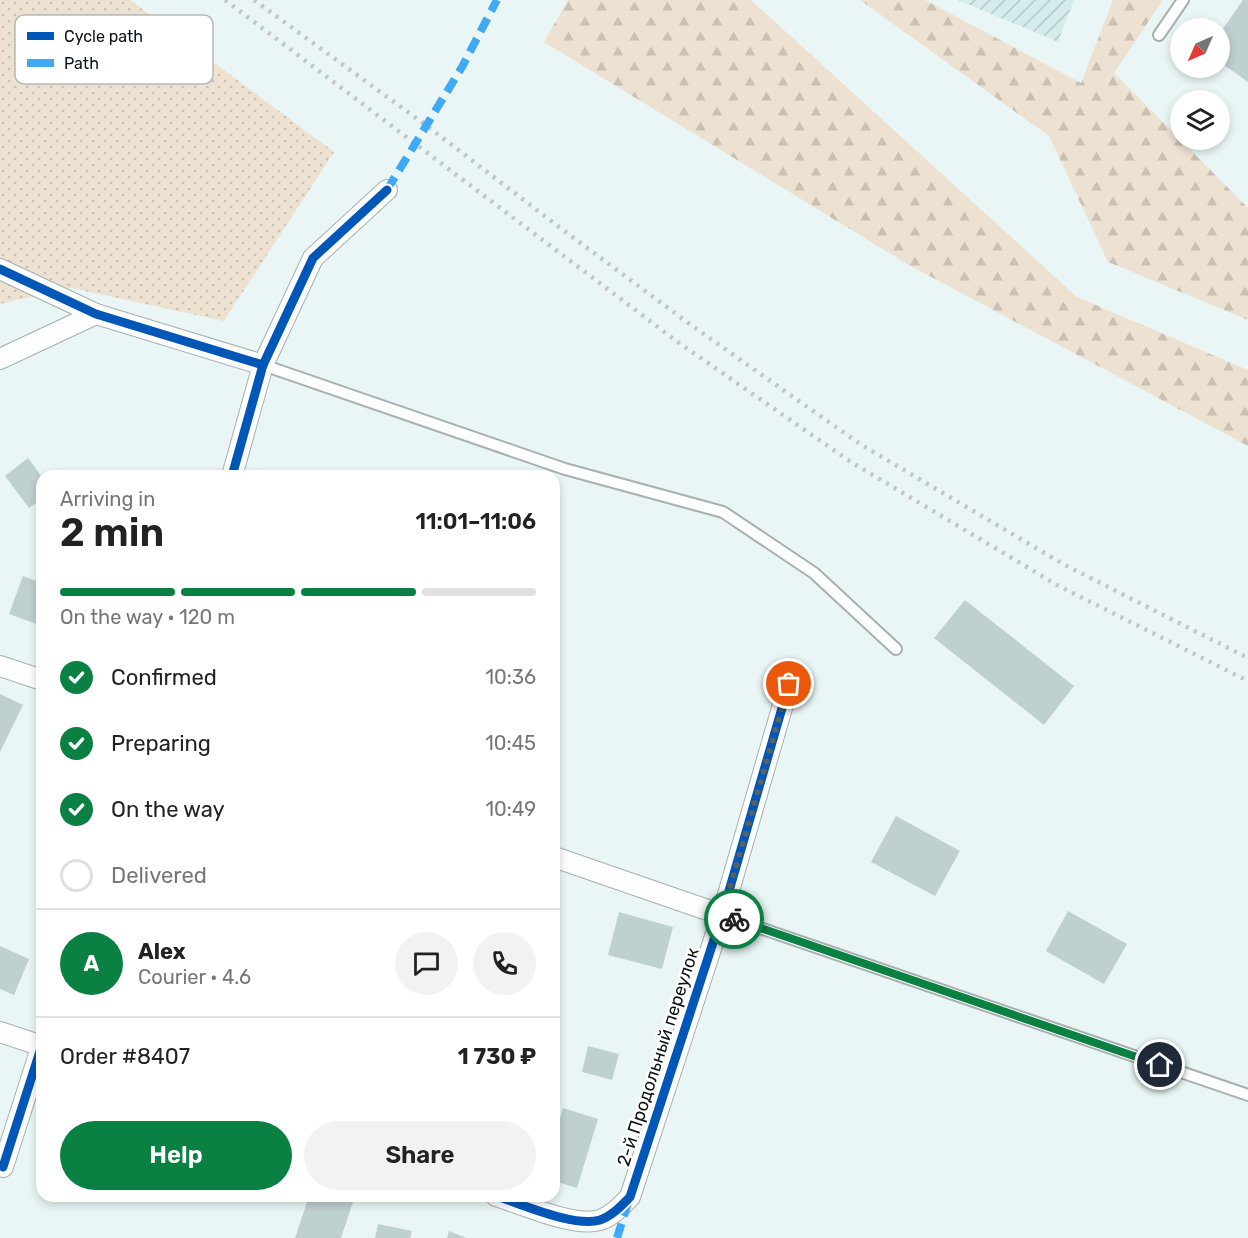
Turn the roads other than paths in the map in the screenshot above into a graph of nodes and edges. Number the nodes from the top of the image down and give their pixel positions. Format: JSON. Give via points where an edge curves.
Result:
{"nodes":[{"id":1,"x":1183,"y":0,"type":"edge"},
{"id":2,"x":1159,"y":35,"type":"dead end"},
{"id":3,"x":387,"y":190,"type":"dead end"},
{"id":4,"x":0,"y":268,"type":"edge"},
{"id":5,"x":96,"y":314,"type":"junction"},
{"id":6,"x":0,"y":359,"type":"edge"},
{"id":7,"x":263,"y":365,"type":"junction"},
{"id":8,"x":234,"y":470,"type":"edge"},
{"id":9,"x":896,"y":649,"type":"dead end"},
{"id":10,"x":0,"y":666,"type":"edge"},
{"id":11,"x":36,"y":678,"type":"edge"},
{"id":12,"x":789,"y":684,"type":"dead end"},
{"id":13,"x":560,"y":859,"type":"edge"},
{"id":14,"x":722,"y":915,"type":"junction"},
{"id":15,"x":0,"y":1032,"type":"edge"},
{"id":16,"x":36,"y":1044,"type":"edge"},
{"id":17,"x":36,"y":1065,"type":"edge"},
{"id":18,"x":1248,"y":1095,"type":"edge"},
{"id":19,"x":3,"y":1167,"type":"dead end"},
{"id":20,"x":515,"y":1202,"type":"edge"}],
"edges":[{"from":1,"to":2,"type":"lane"},
{"from":3,"to":7,"type":"street","via":[[313,258]]},
{"from":4,"to":5,"type":"street"},
{"from":5,"to":6,"type":"street"},
{"from":5,"to":7,"type":"street"},
{"from":7,"to":8,"type":"street"},
{"from":7,"to":9,"type":"lane","via":[[565,469],[723,512],[814,573]]},
{"from":10,"to":11,"type":"street"},
{"from":12,"to":14,"type":"street","name":"2-й Продольный переулок"},
{"from":13,"to":14,"type":"street"},
{"from":14,"to":18,"type":"lane"},
{"from":14,"to":20,"type":"street","name":"2-й Продольный переулок","via":[[630,1197],[618,1210],[588,1223]]},
{"from":15,"to":16,"type":"street"},
{"from":17,"to":19,"type":"street"}]}
